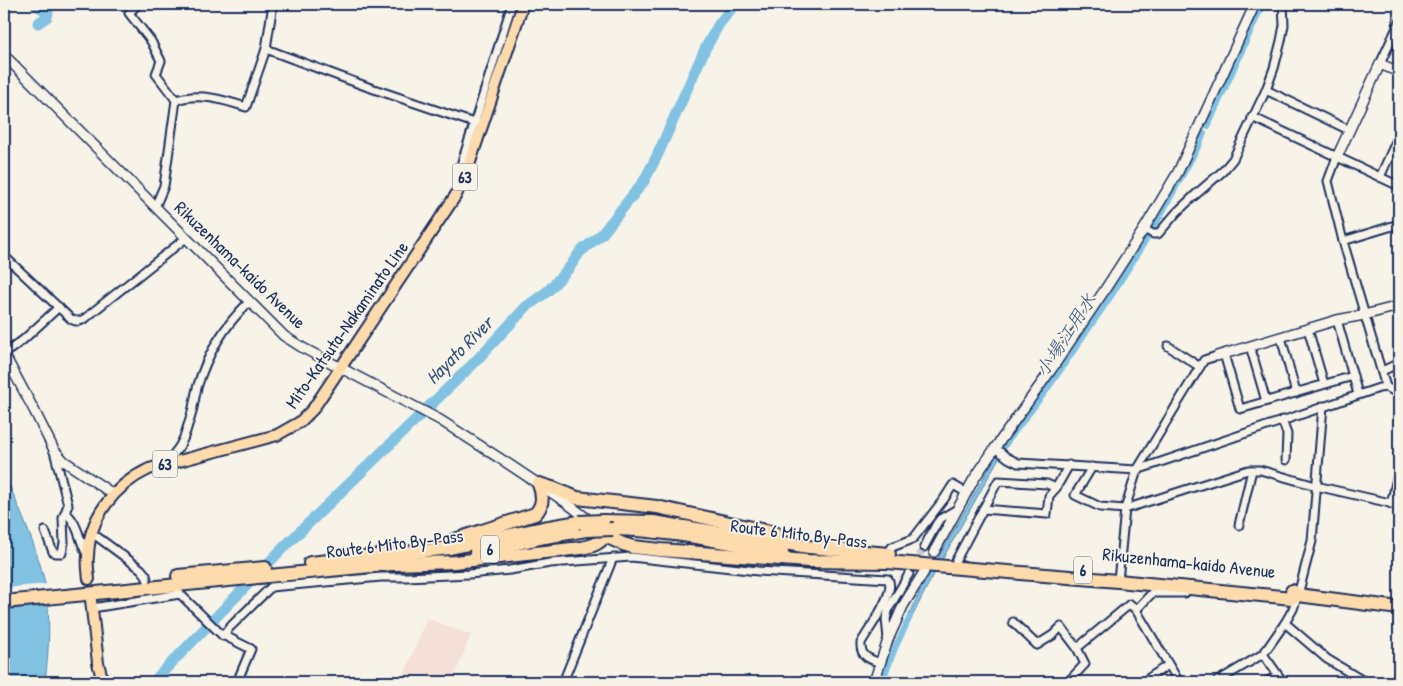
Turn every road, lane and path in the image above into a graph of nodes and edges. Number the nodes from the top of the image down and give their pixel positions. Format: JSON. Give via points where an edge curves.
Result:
{"nodes":[{"id":1,"x":138,"y":4,"type":"edge"},
{"id":2,"x":273,"y":4,"type":"edge"},
{"id":3,"x":512,"y":4,"type":"edge"},
{"id":4,"x":523,"y":4,"type":"edge"},
{"id":5,"x":1255,"y":4,"type":"edge"},
{"id":6,"x":1283,"y":4,"type":"edge"},
{"id":7,"x":1399,"y":23,"type":"edge"},
{"id":8,"x":266,"y":50,"type":"junction"},
{"id":9,"x":4,"y":55,"type":"edge"},
{"id":10,"x":1380,"y":64,"type":"junction"},
{"id":11,"x":1399,"y":72,"type":"edge"},
{"id":12,"x":1266,"y":90,"type":"junction"},
{"id":13,"x":176,"y":100,"type":"junction"},
{"id":14,"x":1252,"y":117,"type":"junction"},
{"id":15,"x":478,"y":123,"type":"junction"},
{"id":16,"x":1349,"y":130,"type":"junction"},
{"id":17,"x":1399,"y":135,"type":"edge"},
{"id":18,"x":1337,"y":157,"type":"junction"},
{"id":19,"x":460,"y":166,"type":"dead end"},
{"id":20,"x":1380,"y":177,"type":"junction"},
{"id":21,"x":1399,"y":186,"type":"edge"},
{"id":22,"x":155,"y":207,"type":"junction"},
{"id":23,"x":1399,"y":224,"type":"edge"},
{"id":24,"x":1144,"y":229,"type":"junction"},
{"id":25,"x":186,"y":238,"type":"junction"},
{"id":26,"x":1344,"y":241,"type":"junction"},
{"id":27,"x":4,"y":256,"type":"edge"},
{"id":28,"x":249,"y":302,"type":"junction"},
{"id":29,"x":58,"y":306,"type":"junction"},
{"id":30,"x":1399,"y":306,"type":"edge"},
{"id":31,"x":1364,"y":315,"type":"junction"},
{"id":32,"x":1337,"y":320,"type":"junction"},
{"id":33,"x":1308,"y":329,"type":"junction"},
{"id":34,"x":1281,"y":337,"type":"junction"},
{"id":35,"x":1168,"y":346,"type":"dead end"},
{"id":36,"x":1250,"y":346,"type":"junction"},
{"id":37,"x":4,"y":354,"type":"edge"},
{"id":38,"x":1220,"y":355,"type":"junction"},
{"id":39,"x":1395,"y":365,"type":"dead end"},
{"id":40,"x":1200,"y":367,"type":"junction"},
{"id":41,"x":340,"y":368,"type":"junction"},
{"id":42,"x":1382,"y":372,"type":"junction"},
{"id":43,"x":1353,"y":376,"type":"junction"},
{"id":44,"x":1324,"y":384,"type":"junction"},
{"id":45,"x":1386,"y":387,"type":"junction"},
{"id":46,"x":1296,"y":393,"type":"junction"},
{"id":47,"x":1358,"y":394,"type":"junction"},
{"id":48,"x":1399,"y":394,"type":"edge"},
{"id":49,"x":1266,"y":401,"type":"junction"},
{"id":50,"x":1323,"y":406,"type":"junction"},
{"id":51,"x":1282,"y":420,"type":"junction"},
{"id":52,"x":995,"y":448,"type":"junction"},
{"id":53,"x":54,"y":450,"type":"junction"},
{"id":54,"x":1286,"y":460,"type":"dead end"},
{"id":55,"x":169,"y":463,"type":"junction"},
{"id":56,"x":1068,"y":465,"type":"junction"},
{"id":57,"x":1092,"y":466,"type":"junction"},
{"id":58,"x":1137,"y":470,"type":"junction"},
{"id":59,"x":1252,"y":470,"type":"junction"},
{"id":60,"x":1399,"y":470,"type":"edge"},
{"id":61,"x":539,"y":484,"type":"junction"},
{"id":62,"x":1316,"y":486,"type":"junction"},
{"id":63,"x":1056,"y":488,"type":"junction"},
{"id":64,"x":967,"y":493,"type":"junction"},
{"id":65,"x":114,"y":494,"type":"junction"},
{"id":66,"x":1391,"y":504,"type":"junction"},
{"id":67,"x":1399,"y":505,"type":"edge"},
{"id":68,"x":959,"y":507,"type":"junction"},
{"id":69,"x":983,"y":509,"type":"junction"},
{"id":70,"x":1125,"y":509,"type":"junction"},
{"id":71,"x":66,"y":513,"type":"junction"},
{"id":72,"x":1240,"y":525,"type":"dead end"},
{"id":73,"x":607,"y":529,"type":"junction"},
{"id":74,"x":45,"y":531,"type":"dead end"},
{"id":75,"x":92,"y":533,"type":"junction"},
{"id":76,"x":596,"y":544,"type":"junction"},
{"id":77,"x":924,"y":547,"type":"tunnel mouth"},
{"id":78,"x":632,"y":552,"type":"junction"},
{"id":79,"x":866,"y":552,"type":"junction"},
{"id":80,"x":934,"y":552,"type":"tunnel mouth"},
{"id":81,"x":88,"y":556,"type":"junction"},
{"id":82,"x":613,"y":558,"type":"junction"},
{"id":83,"x":882,"y":558,"type":"junction"},
{"id":84,"x":397,"y":559,"type":"junction"},
{"id":85,"x":598,"y":559,"type":"junction"},
{"id":86,"x":956,"y":560,"type":"junction"},
{"id":87,"x":286,"y":570,"type":"junction"},
{"id":88,"x":924,"y":572,"type":"tunnel mouth"},
{"id":89,"x":909,"y":574,"type":"tunnel mouth"},
{"id":90,"x":1118,"y":576,"type":"junction"},
{"id":91,"x":89,"y":579,"type":"dead end"},
{"id":92,"x":147,"y":579,"type":"junction"},
{"id":93,"x":1186,"y":587,"type":"junction"},
{"id":94,"x":177,"y":590,"type":"junction"},
{"id":95,"x":74,"y":591,"type":"junction"},
{"id":96,"x":4,"y":593,"type":"edge"},
{"id":97,"x":1298,"y":595,"type":"junction"},
{"id":98,"x":4,"y":602,"type":"edge"},
{"id":99,"x":91,"y":604,"type":"joint"},
{"id":100,"x":1399,"y":608,"type":"edge"},
{"id":101,"x":1136,"y":610,"type":"junction"},
{"id":102,"x":1013,"y":622,"type":"dead end"},
{"id":103,"x":1285,"y":624,"type":"junction"},
{"id":104,"x":222,"y":635,"type":"junction"},
{"id":105,"x":888,"y":639,"type":"junction"},
{"id":106,"x":1078,"y":648,"type":"junction"},
{"id":107,"x":1262,"y":654,"type":"junction"},
{"id":108,"x":880,"y":663,"type":"junction"},
{"id":109,"x":1168,"y":665,"type":"junction"},
{"id":110,"x":1277,"y":674,"type":"junction"},
{"id":111,"x":103,"y":682,"type":"edge"},
{"id":112,"x":238,"y":682,"type":"edge"},
{"id":113,"x":562,"y":682,"type":"edge"},
{"id":114,"x":874,"y":682,"type":"edge"},
{"id":115,"x":1068,"y":682,"type":"edge"},
{"id":116,"x":1143,"y":682,"type":"edge"},
{"id":117,"x":1179,"y":682,"type":"edge"},
{"id":118,"x":1216,"y":682,"type":"edge"},
{"id":119,"x":1267,"y":682,"type":"edge"},
{"id":120,"x":1283,"y":682,"type":"edge"},
{"id":121,"x":1365,"y":682,"type":"edge"}],
"edges":[{"from":1,"to":13,"type":"street","via":[[130,14],[152,41],[161,62],[156,74]]},
{"from":2,"to":8,"type":"street"},
{"from":3,"to":15,"type":"street"},
{"from":4,"to":15,"type":"main road","name":"Mito-Katsuta-Nakaminato Line","number":"63"},
{"from":5,"to":24,"type":"street","via":[[1181,164]]},
{"from":6,"to":12,"type":"street","via":[[1281,41]]},
{"from":7,"to":10,"type":"street"},
{"from":8,"to":13,"type":"street","via":[[246,107],[196,96]]},
{"from":8,"to":15,"type":"street"},
{"from":9,"to":22,"type":"street","name":"Rikuzenhama-kaido Avenue"},
{"from":10,"to":11,"type":"street"},
{"from":10,"to":16,"type":"street"},
{"from":12,"to":14,"type":"street"},
{"from":12,"to":16,"type":"street"},
{"from":13,"to":22,"type":"street","via":[[164,186]]},
{"from":14,"to":18,"type":"street"},
{"from":14,"to":24,"type":"street","via":[[1233,159],[1223,172],[1177,212],[1158,234]]},
{"from":15,"to":19,"type":"street"},
{"from":15,"to":41,"type":"main road","name":"Mito-Katsuta-Nakaminato Line","number":"63","via":[[464,179],[452,201]]},
{"from":16,"to":18,"type":"street"},
{"from":17,"to":20,"type":"street"},
{"from":18,"to":20,"type":"street"},
{"from":18,"to":26,"type":"street","via":[[1328,181]]},
{"from":20,"to":21,"type":"street"},
{"from":22,"to":25,"type":"street","name":"Rikuzenhama-kaido Avenue"},
{"from":23,"to":26,"type":"street"},
{"from":24,"to":52,"type":"street"},
{"from":25,"to":28,"type":"street","name":"Rikuzenhama-kaido Avenue"},
{"from":25,"to":29,"type":"street","via":[[82,320],[75,321]]},
{"from":26,"to":31,"type":"street"},
{"from":27,"to":29,"type":"street"},
{"from":28,"to":41,"type":"street","name":"Rikuzenhama-kaido Avenue","via":[[290,341]]},
{"from":28,"to":55,"type":"street","via":[[227,326],[205,366],[188,424]]},
{"from":29,"to":37,"type":"street"},
{"from":30,"to":31,"type":"street"},
{"from":31,"to":32,"type":"street"},
{"from":31,"to":42,"type":"street"},
{"from":32,"to":33,"type":"street"},
{"from":32,"to":43,"type":"street"},
{"from":33,"to":34,"type":"street"},
{"from":33,"to":44,"type":"street"},
{"from":34,"to":36,"type":"street"},
{"from":34,"to":46,"type":"street"},
{"from":35,"to":40,"type":"street"},
{"from":36,"to":38,"type":"street"},
{"from":36,"to":49,"type":"street"},
{"from":37,"to":53,"type":"street"},
{"from":38,"to":40,"type":"street","via":[[1204,360]]},
{"from":38,"to":49,"type":"street","via":[[1240,409]]},
{"from":39,"to":42,"type":"street"},
{"from":40,"to":58,"type":"street"},
{"from":41,"to":55,"type":"main road","name":"Mito-Katsuta-Nakaminato Line","number":"63","via":[[313,409],[285,432]]},
{"from":41,"to":61,"type":"street","name":"Rikuzenhama-kaido Avenue","via":[[437,419]]},
{"from":42,"to":45,"type":"street"},
{"from":43,"to":44,"type":"street"},
{"from":43,"to":47,"type":"street"},
{"from":44,"to":46,"type":"street"},
{"from":45,"to":47,"type":"street"},
{"from":45,"to":48,"type":"street"},
{"from":46,"to":49,"type":"street"},
{"from":47,"to":50,"type":"street"},
{"from":50,"to":51,"type":"street"},
{"from":50,"to":62,"type":"street"},
{"from":51,"to":54,"type":"street","via":[[1287,434]]},
{"from":51,"to":58,"type":"street"},
{"from":52,"to":56,"type":"street","via":[[1018,463]]},
{"from":52,"to":64,"type":"street"},
{"from":53,"to":65,"type":"street","via":[[64,461]]},
{"from":53,"to":71,"type":"street","via":[[68,505]]},
{"from":55,"to":65,"type":"main road","name":"Mito-Katsuta-Nakaminato Line","number":"63","via":[[137,474]]},
{"from":56,"to":57,"type":"street"},
{"from":56,"to":63,"type":"street"},
{"from":57,"to":58,"type":"street"},
{"from":57,"to":70,"type":"street","via":[[1075,495],[1100,507]]},
{"from":58,"to":70,"type":"street"},
{"from":59,"to":62,"type":"street"},
{"from":59,"to":70,"type":"street"},
{"from":59,"to":72,"type":"street"},
{"from":60,"to":66,"type":"street"},
{"from":61,"to":73,"type":"street","name":"Rikuzenhama-kaido Avenue"},
{"from":61,"to":79,"type":"highway","via":[[577,498],[657,507]]},
{"from":61,"to":84,"type":"highway","via":[[542,504],[535,514]]},
{"from":62,"to":66,"type":"street"},
{"from":62,"to":97,"type":"street","via":[[1312,541]]},
{"from":63,"to":69,"type":"street","via":[[1047,484],[998,482]]},
{"from":63,"to":69,"type":"street","via":[[1049,496],[1047,514]]},
{"from":64,"to":68,"type":"street"},
{"from":64,"to":83,"type":"street","via":[[953,485],[913,539],[892,547]]},
{"from":65,"to":75,"type":"main road","name":"Mito-Katsuta-Nakaminato Line","number":"63","via":[[97,518]]},
{"from":66,"to":67,"type":"street"},
{"from":68,"to":77,"type":"street","via":[[940,519]]},
{"from":68,"to":80,"type":"street"},
{"from":69,"to":86,"type":"street"},
{"from":70,"to":90,"type":"street"},
{"from":71,"to":74,"type":"street","via":[[62,553],[54,552]]},
{"from":71,"to":81,"type":"street","via":[[72,518]]},
{"from":73,"to":76,"type":"highway"},
{"from":73,"to":78,"type":"highway"},
{"from":73,"to":79,"type":"highway","name":"Route 6 Mito By-Pass","number":"6","via":[[653,522],[800,546]]},
{"from":73,"to":83,"type":"highway","name":"Route 6 Mito By-Pass","number":"6","via":[[653,532],[784,552]]},
{"from":73,"to":84,"type":"highway","name":"Route 6 Mito By-Pass","number":"6","bridge":true,"via":[[583,526],[454,556]]},
{"from":75,"to":81,"type":"main road","name":"Mito-Katsuta-Nakaminato Line","number":"63"},
{"from":75,"to":92,"type":"street","via":[[141,569]]},
{"from":76,"to":84,"type":"highway","via":[[454,562]]},
{"from":76,"to":85,"type":"street"},
{"from":78,"to":82,"type":"street"},
{"from":78,"to":83,"type":"highway","via":[[808,562]]},
{"from":78,"to":108,"type":"street","via":[[758,571],[888,579],[890,585],[883,606],[861,643],[864,655]]},
{"from":79,"to":83,"type":"highway","name":"Rikuzenhama-kaido Avenue","number":"6"},
{"from":81,"to":91,"type":"main road","name":"Mito-Katsuta-Nakaminato Line","number":"63"},
{"from":82,"to":85,"type":"street"},
{"from":82,"to":113,"type":"street"},
{"from":83,"to":86,"type":"highway","name":"Rikuzenhama-kaido Avenue","number":"6"},
{"from":83,"to":90,"type":"highway","name":"Rikuzenhama-kaido Avenue","number":"6"},
{"from":84,"to":87,"type":"highway","name":"Route 6 Mito By-Pass","number":"6"},
{"from":85,"to":104,"type":"street","via":[[469,574],[381,577],[271,587]]},
{"from":86,"to":90,"type":"highway","name":"Rikuzenhama-kaido Avenue","number":"6"},
{"from":87,"to":92,"type":"highway","name":"Route 6 Mito By-Pass","number":"6","via":[[237,570]]},
{"from":87,"to":94,"type":"highway","name":"Route 6 Mito By-Pass","number":"6"},
{"from":88,"to":105,"type":"street"},
{"from":89,"to":105,"type":"street","via":[[889,608],[886,618]]},
{"from":90,"to":93,"type":"highway","name":"Rikuzenhama-kaido Avenue","number":"6"},
{"from":90,"to":97,"type":"highway","name":"Rikuzenhama-kaido Avenue","number":"6"},
{"from":92,"to":95,"type":"highway","name":"Route 6 Mito By-Pass","number":"6"},
{"from":93,"to":97,"type":"highway","name":"Rikuzenhama-kaido Avenue","number":"6","via":[[1292,598]]},
{"from":93,"to":101,"type":"street","via":[[1185,593],[1152,594]]},
{"from":94,"to":95,"type":"highway","name":"Route 6 Mito By-Pass","number":"6"},
{"from":94,"to":99,"type":"street"},
{"from":94,"to":104,"type":"street"},
{"from":95,"to":96,"type":"highway","name":"Route 6 Mito By-Pass","number":"6"},
{"from":95,"to":98,"type":"highway","name":"Route 6 Mito By-Pass","number":"6"},
{"from":97,"to":100,"type":"highway","name":"Rikuzenhama-kaido Avenue","number":"6"},
{"from":97,"to":103,"type":"street"},
{"from":99,"to":111,"type":"main road"},
{"from":101,"to":106,"type":"street","via":[[1130,604]]},
{"from":101,"to":109,"type":"street"},
{"from":102,"to":106,"type":"street","via":[[1037,645],[1061,627]]},
{"from":103,"to":107,"type":"street"},
{"from":103,"to":121,"type":"street","via":[[1327,658]]},
{"from":104,"to":112,"type":"street","via":[[251,649]]},
{"from":105,"to":108,"type":"street"},
{"from":106,"to":115,"type":"street","via":[[1085,664]]},
{"from":107,"to":110,"type":"street"},
{"from":107,"to":118,"type":"street"},
{"from":108,"to":114,"type":"street"},
{"from":109,"to":116,"type":"street"},
{"from":109,"to":117,"type":"street"},
{"from":110,"to":119,"type":"street"},
{"from":110,"to":120,"type":"street"}]}
